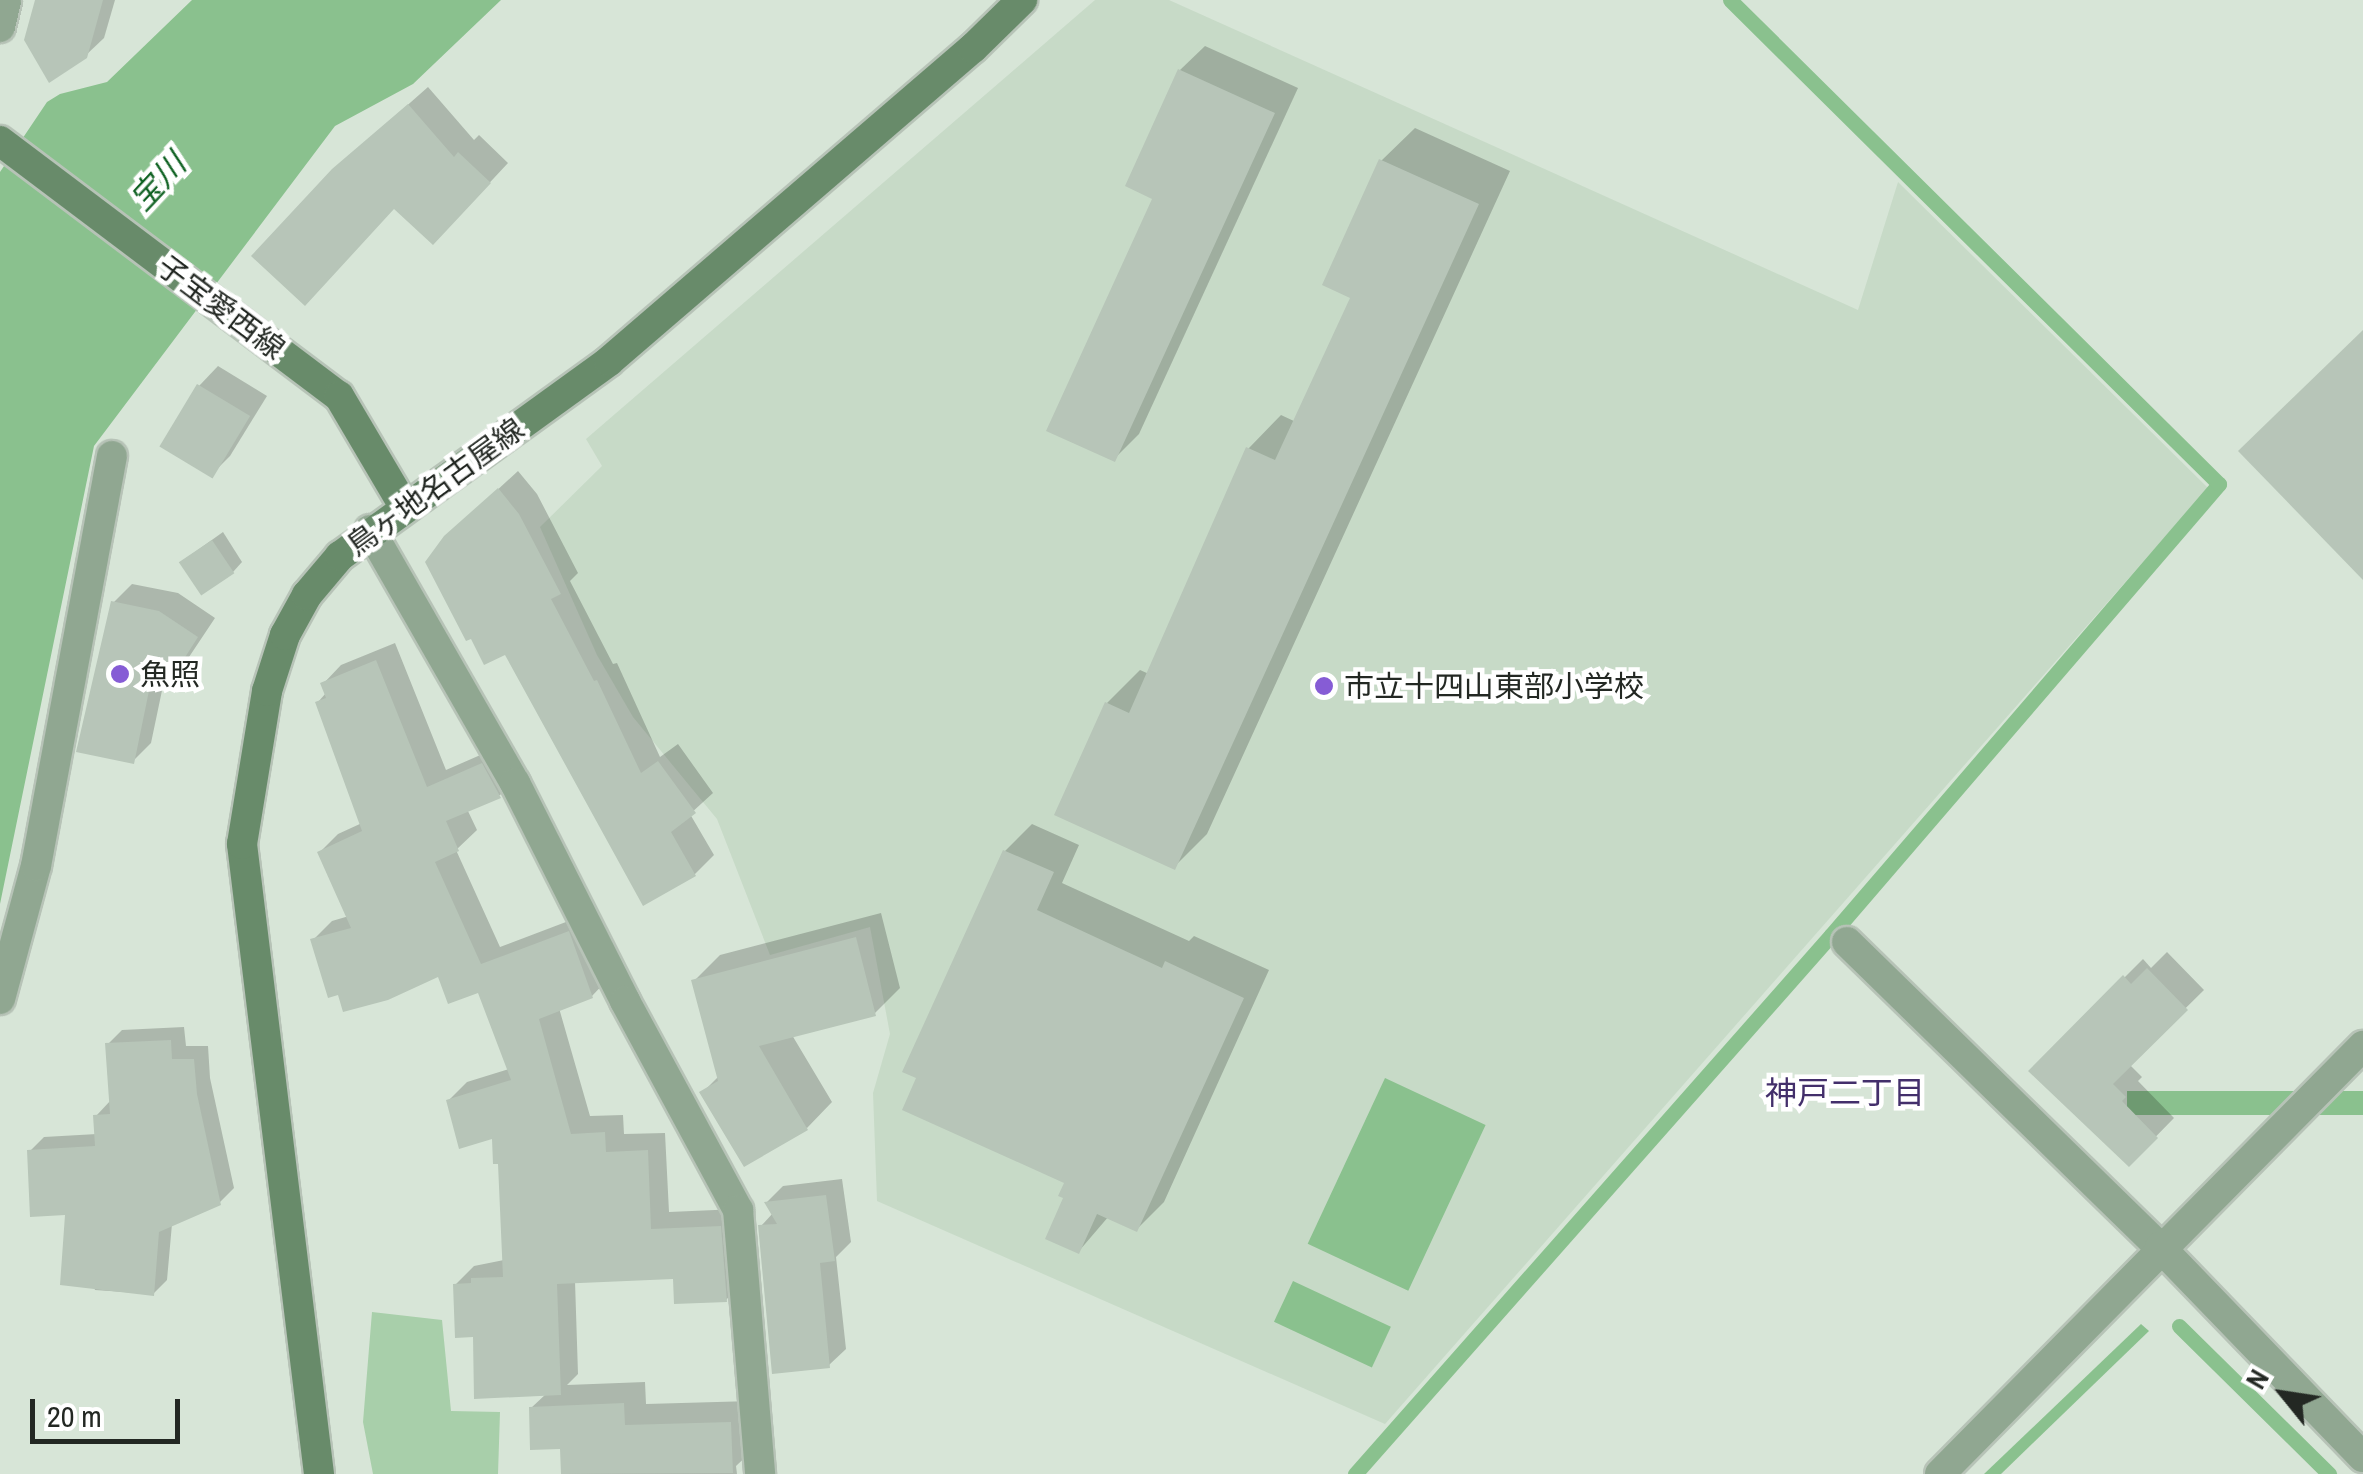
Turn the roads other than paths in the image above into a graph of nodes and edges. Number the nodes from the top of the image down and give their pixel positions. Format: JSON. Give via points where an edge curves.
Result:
{"nodes":[{"id":1,"x":6,"y":0,"type":"edge"},
{"id":2,"x":1022,"y":0,"type":"edge"},
{"id":3,"x":0,"y":27,"type":"edge"},
{"id":4,"x":0,"y":141,"type":"edge"},
{"id":5,"x":112,"y":456,"type":"dead end"},
{"id":6,"x":404,"y":508,"type":"junction"},
{"id":7,"x":370,"y":530,"type":"junction"},
{"id":8,"x":1847,"y":942,"type":"dead end"},
{"id":9,"x":0,"y":999,"type":"edge"},
{"id":10,"x":2363,"y":1046,"type":"edge"},
{"id":11,"x":2160,"y":1247,"type":"junction"},
{"id":12,"x":2363,"y":1457,"type":"edge"},
{"id":13,"x":318,"y":1474,"type":"edge"},
{"id":14,"x":760,"y":1474,"type":"edge"},
{"id":15,"x":1940,"y":1474,"type":"edge"}],
"edges":[{"from":1,"to":3,"type":"street"},
{"from":2,"to":6,"type":"main road","name":"鳥ヶ地名古屋線","via":[[609,361]]},
{"from":4,"to":6,"type":"main road","name":"子宝愛西線","via":[[339,396]]},
{"from":5,"to":9,"type":"street","via":[[36,866]]},
{"from":6,"to":7,"type":"main road","name":"鳥ヶ地名古屋線"},
{"from":7,"to":13,"type":"main road","name":"鳥ヶ地名古屋線","via":[[307,596],[285,635],[263,710],[242,844]]},
{"from":7,"to":14,"type":"street","via":[[515,783],[738,1210]]},
{"from":8,"to":11,"type":"street"},
{"from":10,"to":11,"type":"street"},
{"from":11,"to":12,"type":"street"},
{"from":11,"to":15,"type":"street"}]}
